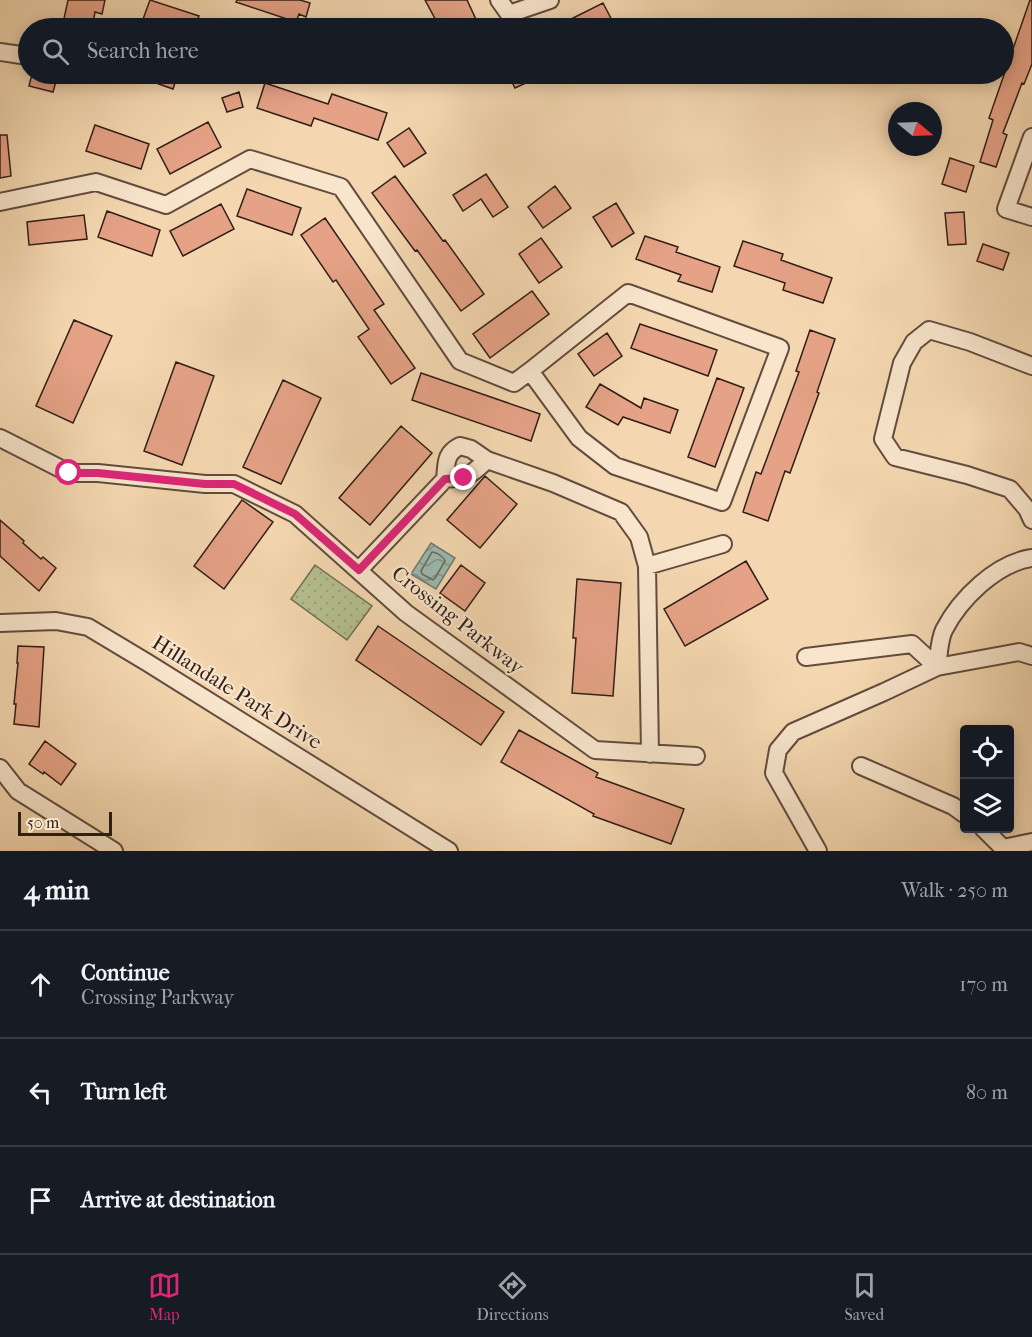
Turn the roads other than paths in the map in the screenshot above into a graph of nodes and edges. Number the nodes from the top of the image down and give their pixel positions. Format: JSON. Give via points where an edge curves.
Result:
{"nodes":[{"id":1,"x":499,"y":0,"type":"edge"},
{"id":2,"x":550,"y":0,"type":"edge"},
{"id":3,"x":0,"y":52,"type":"edge"},
{"id":4,"x":18,"y":55,"type":"edge"},
{"id":5,"x":1032,"y":137,"type":"edge"},
{"id":6,"x":0,"y":202,"type":"edge"},
{"id":7,"x":1032,"y":217,"type":"edge"},
{"id":8,"x":1032,"y":366,"type":"edge"},
{"id":9,"x":530,"y":371,"type":"junction"},
{"id":10,"x":0,"y":438,"type":"edge"},
{"id":11,"x":487,"y":460,"type":"junction"},
{"id":12,"x":445,"y":479,"type":"junction"},
{"id":13,"x":1032,"y":520,"type":"edge"},
{"id":14,"x":723,"y":544,"type":"dead end"},
{"id":15,"x":1032,"y":558,"type":"edge"},
{"id":16,"x":647,"y":566,"type":"junction"},
{"id":17,"x":359,"y":570,"type":"junction"},
{"id":18,"x":0,"y":623,"type":"edge"},
{"id":19,"x":1032,"y":656,"type":"edge"},
{"id":20,"x":806,"y":657,"type":"dead end"},
{"id":21,"x":937,"y":667,"type":"junction"},
{"id":22,"x":650,"y":754,"type":"junction"},
{"id":23,"x":696,"y":756,"type":"dead end"},
{"id":24,"x":861,"y":766,"type":"dead end"},
{"id":25,"x":0,"y":768,"type":"edge"},
{"id":26,"x":960,"y":811,"type":"edge"},
{"id":27,"x":987,"y":833,"type":"edge"},
{"id":28,"x":1032,"y":842,"type":"edge"},
{"id":29,"x":439,"y":848,"type":"edge"},
{"id":30,"x":1000,"y":850,"type":"edge"},
{"id":31,"x":114,"y":851,"type":"edge"},
{"id":32,"x":818,"y":851,"type":"edge"}],
"edges":[{"from":1,"to":2,"type":"street","via":[[509,15]]},
{"from":3,"to":4,"type":"street"},
{"from":5,"to":7,"type":"street","via":[[1006,209]]},
{"from":6,"to":9,"type":"street","via":[[96,182],[166,205],[250,159],[341,187],[460,361],[514,383]]},
{"from":8,"to":13,"type":"street","via":[[929,330],[914,342],[902,363],[882,439],[895,457],[1010,489],[1028,509]]},
{"from":9,"to":9,"type":"street","via":[[579,438],[615,466],[722,502],[780,348],[628,293]]},
{"from":10,"to":17,"type":"street","name":"Crossing Parkway","via":[[69,473],[234,484],[295,514]]},
{"from":11,"to":12,"type":"street","via":[[464,478]]},
{"from":11,"to":12,"type":"street","via":[[471,449],[453,449],[447,457]]},
{"from":11,"to":16,"type":"street","via":[[621,512],[639,537]]},
{"from":12,"to":17,"type":"street"},
{"from":14,"to":16,"type":"street"},
{"from":15,"to":21,"type":"street","via":[[998,570],[967,596],[943,632]]},
{"from":16,"to":22,"type":"street"},
{"from":17,"to":22,"type":"street","name":"Crossing Parkway","via":[[406,613],[595,750]]},
{"from":18,"to":29,"type":"street","name":"Hillandale Park Drive","via":[[56,621],[88,627]]},
{"from":19,"to":21,"type":"street","via":[[1019,652]]},
{"from":20,"to":21,"type":"street","via":[[912,644]]},
{"from":21,"to":32,"type":"street","via":[[792,732],[778,750],[774,773]]},
{"from":22,"to":23,"type":"street","name":"Crossing Parkway"},
{"from":24,"to":26,"type":"street"},
{"from":25,"to":31,"type":"street","via":[[18,791]]},
{"from":27,"to":30,"type":"street"},
{"from":28,"to":30,"type":"street"}]}
